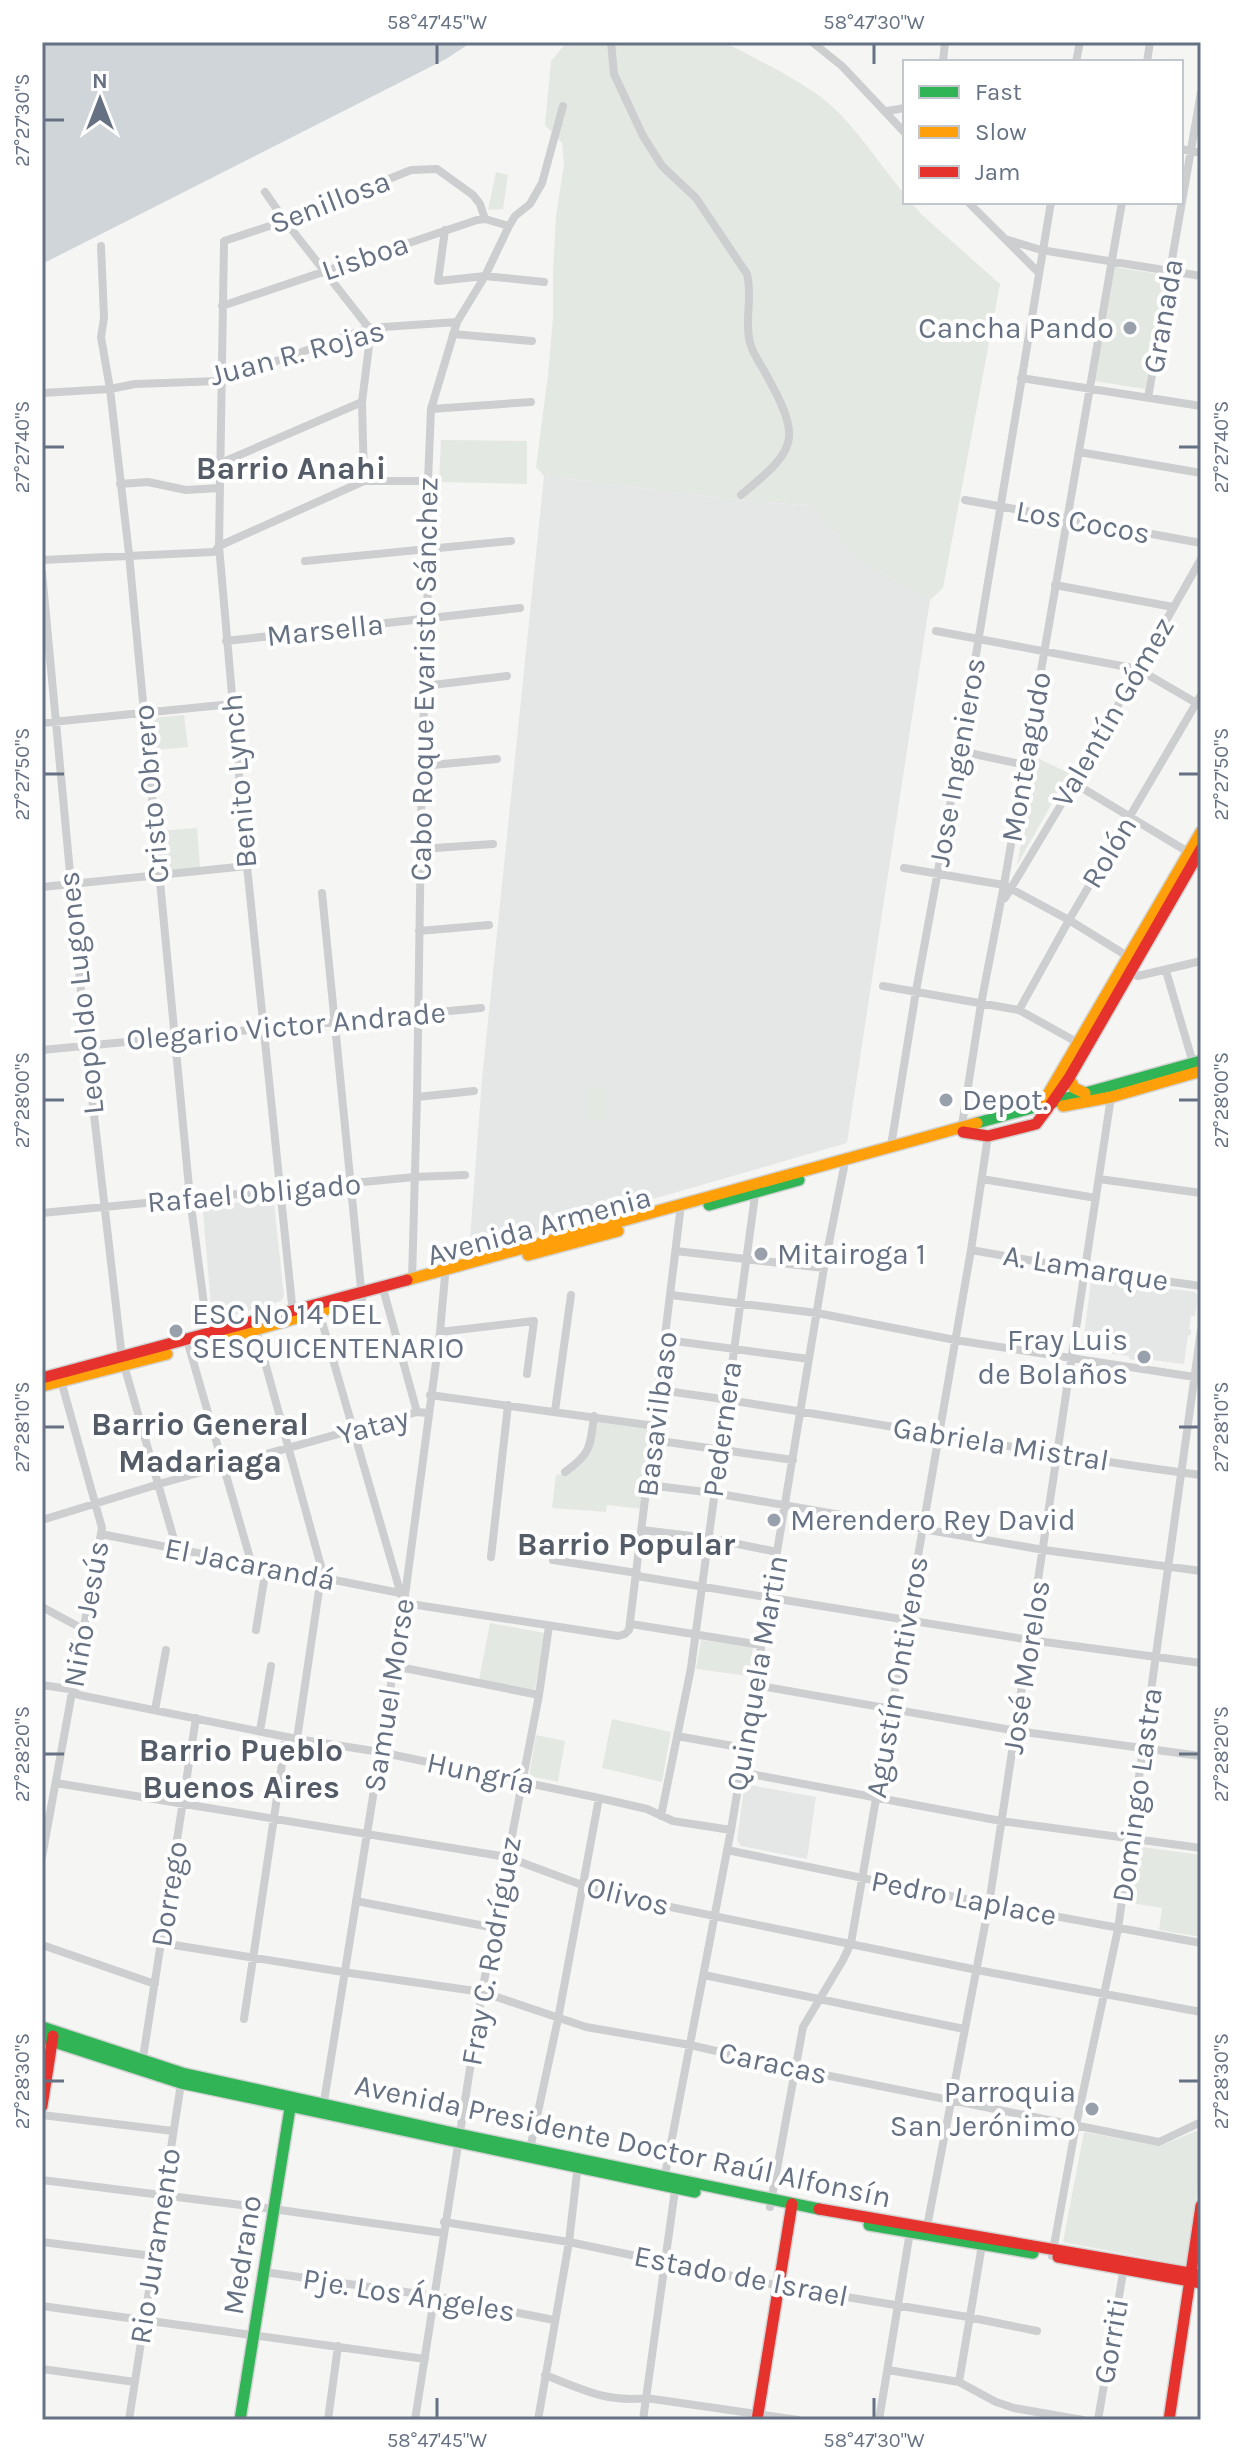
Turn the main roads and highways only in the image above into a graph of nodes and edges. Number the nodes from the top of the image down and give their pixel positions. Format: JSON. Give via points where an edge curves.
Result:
{"nodes":[{"id":1,"x":1201,"y":832,"type":"edge"},
{"id":2,"x":1197,"y":855,"type":"edge"},
{"id":3,"x":1082,"y":1045,"type":"junction"},
{"id":4,"x":1198,"y":1065,"type":"edge"},
{"id":5,"x":1069,"y":1078,"type":"junction"},
{"id":6,"x":1085,"y":1093,"type":"junction"},
{"id":7,"x":1049,"y":1104,"type":"junction"},
{"id":8,"x":963,"y":1129,"type":"junction"},
{"id":9,"x":842,"y":1164,"type":"junction"},
{"id":10,"x":42,"y":1378,"type":"edge"},
{"id":11,"x":61,"y":1378,"type":"junction"},
{"id":12,"x":42,"y":1386,"type":"edge"},
{"id":13,"x":42,"y":2027,"type":"edge"},
{"id":14,"x":49,"y":2037,"type":"edge"},
{"id":15,"x":291,"y":2102,"type":"junction"},
{"id":16,"x":42,"y":2106,"type":"edge"},
{"id":17,"x":457,"y":2138,"type":"junction"},
{"id":18,"x":578,"y":2164,"type":"junction"},
{"id":19,"x":1201,"y":2206,"type":"edge"},
{"id":20,"x":792,"y":2207,"type":"junction"},
{"id":21,"x":926,"y":2231,"type":"junction"},
{"id":22,"x":1053,"y":2252,"type":"junction"},
{"id":23,"x":1196,"y":2278,"type":"edge"},
{"id":24,"x":758,"y":2416,"type":"edge"},
{"id":25,"x":240,"y":2420,"type":"edge"},
{"id":26,"x":1169,"y":2420,"type":"edge"}],
"edges":[{"from":1,"to":2,"type":"main road"},
{"from":2,"to":3,"type":"main road"},
{"from":3,"to":5,"type":"main road"},
{"from":3,"to":7,"type":"main road"},
{"from":4,"to":6,"type":"main road"},
{"from":4,"to":7,"type":"main road","via":[[1111,1097]]},
{"from":5,"to":6,"type":"main road"},
{"from":5,"to":7,"type":"main road"},
{"from":6,"to":7,"type":"main road"},
{"from":7,"to":8,"type":"main road","name":"Avenida Armenia"},
{"from":7,"to":8,"type":"main road","via":[[1036,1124],[988,1136]]},
{"from":8,"to":9,"type":"main road","name":"Avenida Armenia"},
{"from":8,"to":9,"type":"main road","name":"Avenida Armenia"},
{"from":9,"to":11,"type":"main road","name":"Avenida Armenia"},
{"from":10,"to":11,"type":"main road","name":"Avenida Armenia"},
{"from":11,"to":12,"type":"main road","name":"Avenida Armenia"},
{"from":13,"to":14,"type":"main road","name":"Avenida Presidente Doctor Raúl Alfonsín"},
{"from":14,"to":15,"type":"main road","name":"Avenida Presidente Doctor Raúl Alfonsín","via":[[182,2078]]},
{"from":14,"to":16,"type":"main road"},
{"from":15,"to":17,"type":"main road","name":"Avenida Presidente Doctor Raúl Alfonsín"},
{"from":15,"to":25,"type":"main road","name":"Medrano"},
{"from":17,"to":18,"type":"main road","name":"Avenida Presidente Doctor Raúl Alfonsín"},
{"from":17,"to":18,"type":"main road","name":"Avenida Presidente Doctor Raúl Alfonsín","via":[[530,2149]]},
{"from":18,"to":20,"type":"main road","name":"Avenida Presidente Doctor Raúl Alfonsín"},
{"from":19,"to":23,"type":"main road"},
{"from":20,"to":21,"type":"main road","name":"Avenida Presidente Doctor Raúl Alfonsín"},
{"from":20,"to":21,"type":"main road","name":"Avenida Presidente Doctor Raúl Alfonsín"},
{"from":20,"to":24,"type":"main road"},
{"from":21,"to":22,"type":"main road","name":"Avenida Presidente Doctor Raúl Alfonsín"},
{"from":21,"to":22,"type":"main road","name":"Avenida Presidente Doctor Raúl Alfonsín","via":[[982,2245]]},
{"from":22,"to":23,"type":"main road","name":"Avenida Presidente Doctor Raúl Alfonsín"},
{"from":23,"to":26,"type":"main road"}]}
